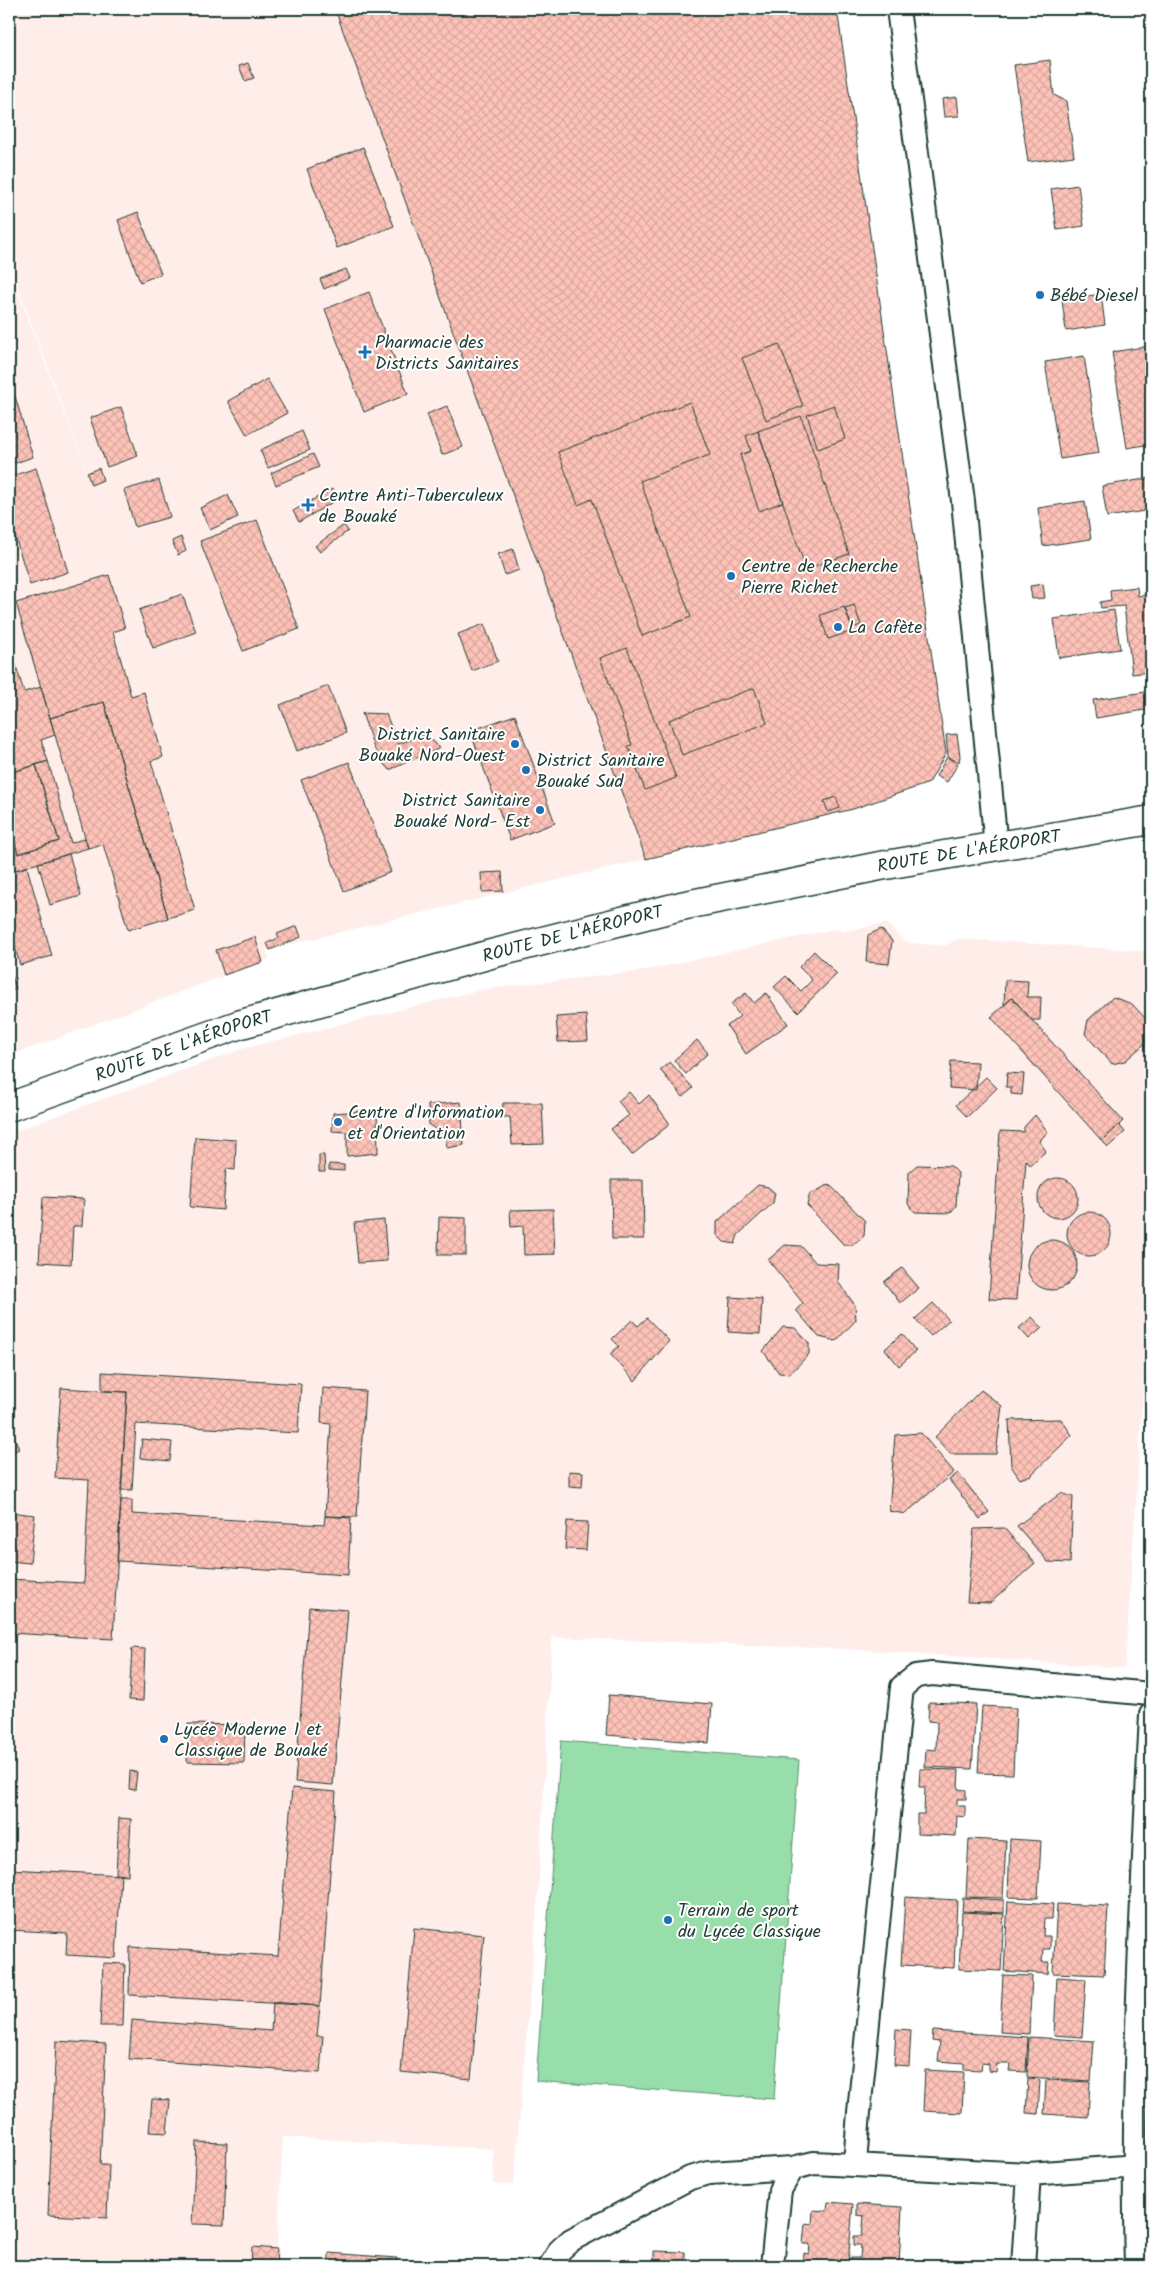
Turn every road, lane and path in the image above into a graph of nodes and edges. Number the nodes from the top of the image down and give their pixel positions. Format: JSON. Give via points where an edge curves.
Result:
{"nodes":[{"id":1,"x":898,"y":9,"type":"edge"},
{"id":2,"x":1151,"y":820,"type":"edge"},
{"id":3,"x":996,"y":847,"type":"junction"},
{"id":4,"x":9,"y":1107,"type":"edge"},
{"id":5,"x":1151,"y":1694,"type":"edge"},
{"id":6,"x":1151,"y":1725,"type":"edge"},
{"id":7,"x":855,"y":2164,"type":"junction"},
{"id":8,"x":1142,"y":2166,"type":"edge"},
{"id":9,"x":793,"y":2168,"type":"junction"},
{"id":10,"x":1029,"y":2174,"type":"junction"},
{"id":11,"x":550,"y":2266,"type":"edge"},
{"id":12,"x":772,"y":2266,"type":"edge"},
{"id":13,"x":1023,"y":2266,"type":"edge"},
{"id":14,"x":1136,"y":2266,"type":"edge"}],
"edges":[{"from":1,"to":3,"type":"street","via":[[964,501]]},
{"from":2,"to":3,"type":"main road","name":"ROUTE DE L'AÉROPORT"},
{"from":3,"to":4,"type":"main road","name":"ROUTE DE L'AÉROPORT","via":[[880,866],[681,906],[444,966],[238,1025]]},
{"from":5,"to":7,"type":"street","via":[[932,1674],[916,1676],[902,1687]]},
{"from":6,"to":8,"type":"street","via":[[1138,1994]]},
{"from":7,"to":9,"type":"street","via":[[814,2163]]},
{"from":7,"to":10,"type":"street"},
{"from":8,"to":10,"type":"street"},
{"from":8,"to":14,"type":"street"},
{"from":9,"to":11,"type":"street","via":[[709,2173],[690,2178],[571,2240]]},
{"from":9,"to":12,"type":"street","via":[[780,2190]]},
{"from":10,"to":13,"type":"street"}]}
